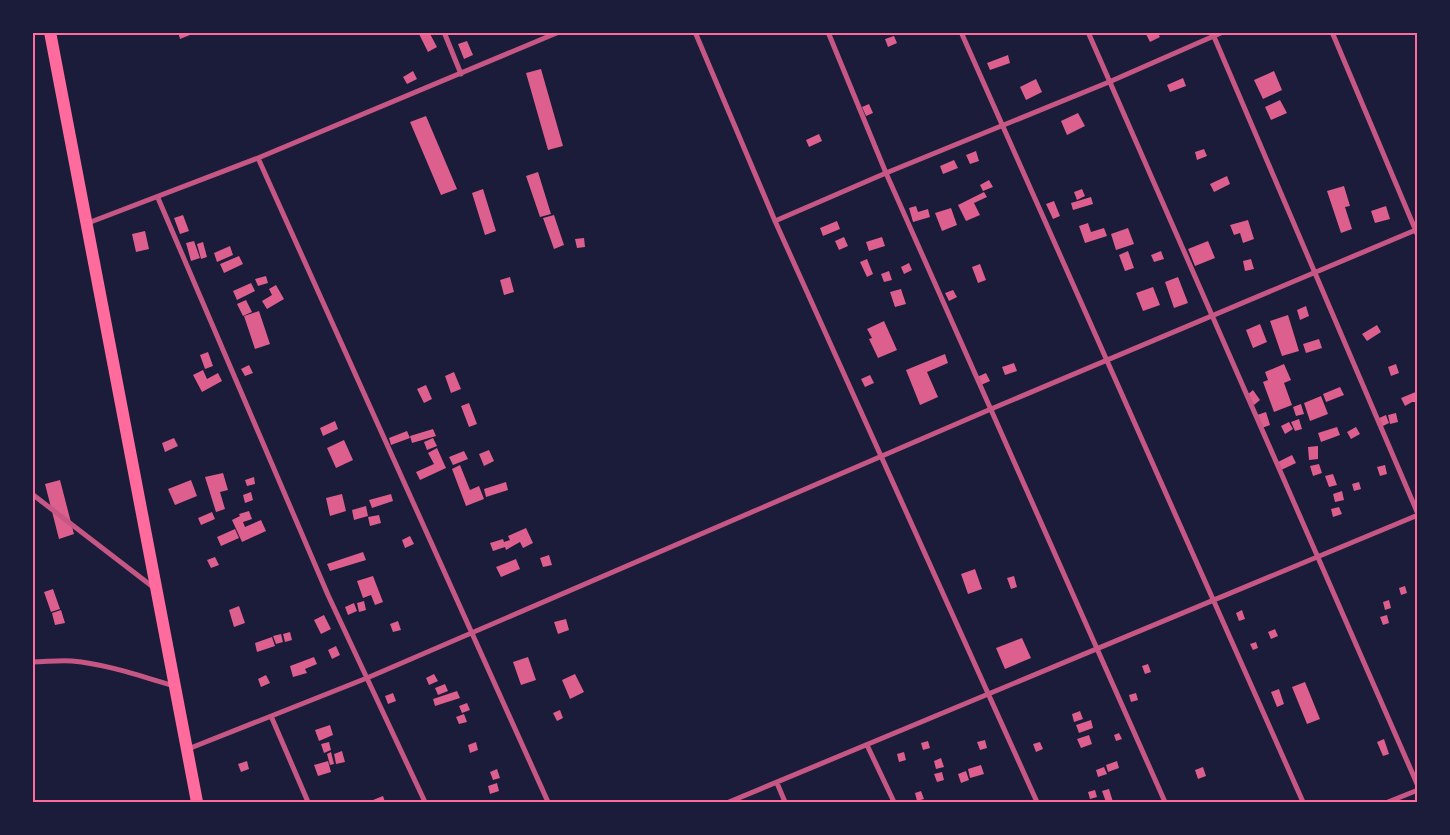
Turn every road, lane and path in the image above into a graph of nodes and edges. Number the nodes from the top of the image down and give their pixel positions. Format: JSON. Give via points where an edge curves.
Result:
{"nodes":[{"id":1,"x":50,"y":32,"type":"edge"},
{"id":2,"x":444,"y":32,"type":"edge"},
{"id":3,"x":559,"y":32,"type":"edge"},
{"id":4,"x":695,"y":32,"type":"edge"},
{"id":5,"x":828,"y":32,"type":"edge"},
{"id":6,"x":961,"y":32,"type":"edge"},
{"id":7,"x":1088,"y":32,"type":"edge"},
{"id":8,"x":1223,"y":32,"type":"edge"},
{"id":9,"x":1332,"y":32,"type":"edge"},
{"id":10,"x":1213,"y":34,"type":"edge"},
{"id":11,"x":548,"y":35,"type":"edge"},
{"id":12,"x":461,"y":74,"type":"junction"},
{"id":13,"x":1109,"y":82,"type":"junction"},
{"id":14,"x":1002,"y":126,"type":"junction"},
{"id":15,"x":258,"y":158,"type":"junction"},
{"id":16,"x":886,"y":173,"type":"junction"},
{"id":17,"x":158,"y":198,"type":"junction"},
{"id":18,"x":775,"y":221,"type":"junction"},
{"id":19,"x":88,"y":224,"type":"junction"},
{"id":20,"x":1417,"y":232,"type":"edge"},
{"id":21,"x":1314,"y":272,"type":"junction"},
{"id":22,"x":1212,"y":317,"type":"junction"},
{"id":23,"x":1107,"y":361,"type":"junction"},
{"id":24,"x":991,"y":409,"type":"junction"},
{"id":25,"x":882,"y":456,"type":"junction"},
{"id":26,"x":32,"y":494,"type":"edge"},
{"id":27,"x":1418,"y":514,"type":"edge"},
{"id":28,"x":1316,"y":557,"type":"junction"},
{"id":29,"x":156,"y":588,"type":"junction"},
{"id":30,"x":1214,"y":600,"type":"junction"},
{"id":31,"x":472,"y":634,"type":"junction"},
{"id":32,"x":1097,"y":649,"type":"junction"},
{"id":33,"x":32,"y":662,"type":"edge"},
{"id":34,"x":367,"y":678,"type":"junction"},
{"id":35,"x":174,"y":686,"type":"junction"},
{"id":36,"x":990,"y":694,"type":"junction"},
{"id":37,"x":271,"y":716,"type":"junction"},
{"id":38,"x":867,"y":745,"type":"junction"},
{"id":39,"x":186,"y":750,"type":"junction"},
{"id":40,"x":777,"y":782,"type":"junction"},
{"id":41,"x":1418,"y":788,"type":"edge"},
{"id":42,"x":197,"y":802,"type":"edge"},
{"id":43,"x":308,"y":802,"type":"edge"},
{"id":44,"x":425,"y":802,"type":"edge"},
{"id":45,"x":548,"y":802,"type":"edge"},
{"id":46,"x":729,"y":802,"type":"edge"},
{"id":47,"x":785,"y":802,"type":"edge"},
{"id":48,"x":894,"y":802,"type":"edge"},
{"id":49,"x":1037,"y":802,"type":"edge"},
{"id":50,"x":1165,"y":802,"type":"edge"},
{"id":51,"x":1303,"y":802,"type":"edge"},
{"id":52,"x":1388,"y":802,"type":"edge"}],
"edges":[{"from":1,"to":19,"type":"main road"},
{"from":2,"to":12,"type":"street"},
{"from":3,"to":11,"type":"street"},
{"from":4,"to":18,"type":"street"},
{"from":5,"to":16,"type":"street"},
{"from":6,"to":14,"type":"street"},
{"from":7,"to":13,"type":"street"},
{"from":8,"to":10,"type":"street"},
{"from":9,"to":20,"type":"street"},
{"from":10,"to":13,"type":"street"},
{"from":10,"to":21,"type":"street"},
{"from":11,"to":12,"type":"street"},
{"from":12,"to":15,"type":"street"},
{"from":13,"to":14,"type":"street"},
{"from":13,"to":22,"type":"street"},
{"from":14,"to":16,"type":"street"},
{"from":14,"to":23,"type":"street"},
{"from":15,"to":17,"type":"street"},
{"from":15,"to":31,"type":"street"},
{"from":16,"to":18,"type":"street"},
{"from":16,"to":24,"type":"street"},
{"from":17,"to":19,"type":"street"},
{"from":17,"to":34,"type":"street","via":[[328,595]]},
{"from":18,"to":25,"type":"street"},
{"from":19,"to":29,"type":"main road"},
{"from":20,"to":21,"type":"street"},
{"from":21,"to":22,"type":"street"},
{"from":21,"to":27,"type":"street"},
{"from":22,"to":23,"type":"street"},
{"from":22,"to":28,"type":"street"},
{"from":23,"to":24,"type":"street"},
{"from":23,"to":30,"type":"street"},
{"from":24,"to":25,"type":"street"},
{"from":24,"to":32,"type":"street"},
{"from":25,"to":31,"type":"street"},
{"from":25,"to":36,"type":"street"},
{"from":26,"to":29,"type":"street"},
{"from":27,"to":28,"type":"street"},
{"from":28,"to":30,"type":"street"},
{"from":28,"to":41,"type":"street"},
{"from":29,"to":35,"type":"main road"},
{"from":30,"to":32,"type":"street"},
{"from":30,"to":51,"type":"street"},
{"from":31,"to":34,"type":"street"},
{"from":31,"to":45,"type":"street"},
{"from":32,"to":36,"type":"street"},
{"from":32,"to":50,"type":"street"},
{"from":33,"to":35,"type":"street","via":[[89,663]]},
{"from":34,"to":37,"type":"street"},
{"from":34,"to":44,"type":"street"},
{"from":35,"to":39,"type":"main road"},
{"from":36,"to":38,"type":"street"},
{"from":36,"to":49,"type":"street"},
{"from":37,"to":39,"type":"street"},
{"from":37,"to":43,"type":"street"},
{"from":38,"to":40,"type":"street"},
{"from":38,"to":48,"type":"street"},
{"from":39,"to":42,"type":"main road"},
{"from":40,"to":46,"type":"street"},
{"from":40,"to":47,"type":"street"},
{"from":41,"to":52,"type":"street"}]}
